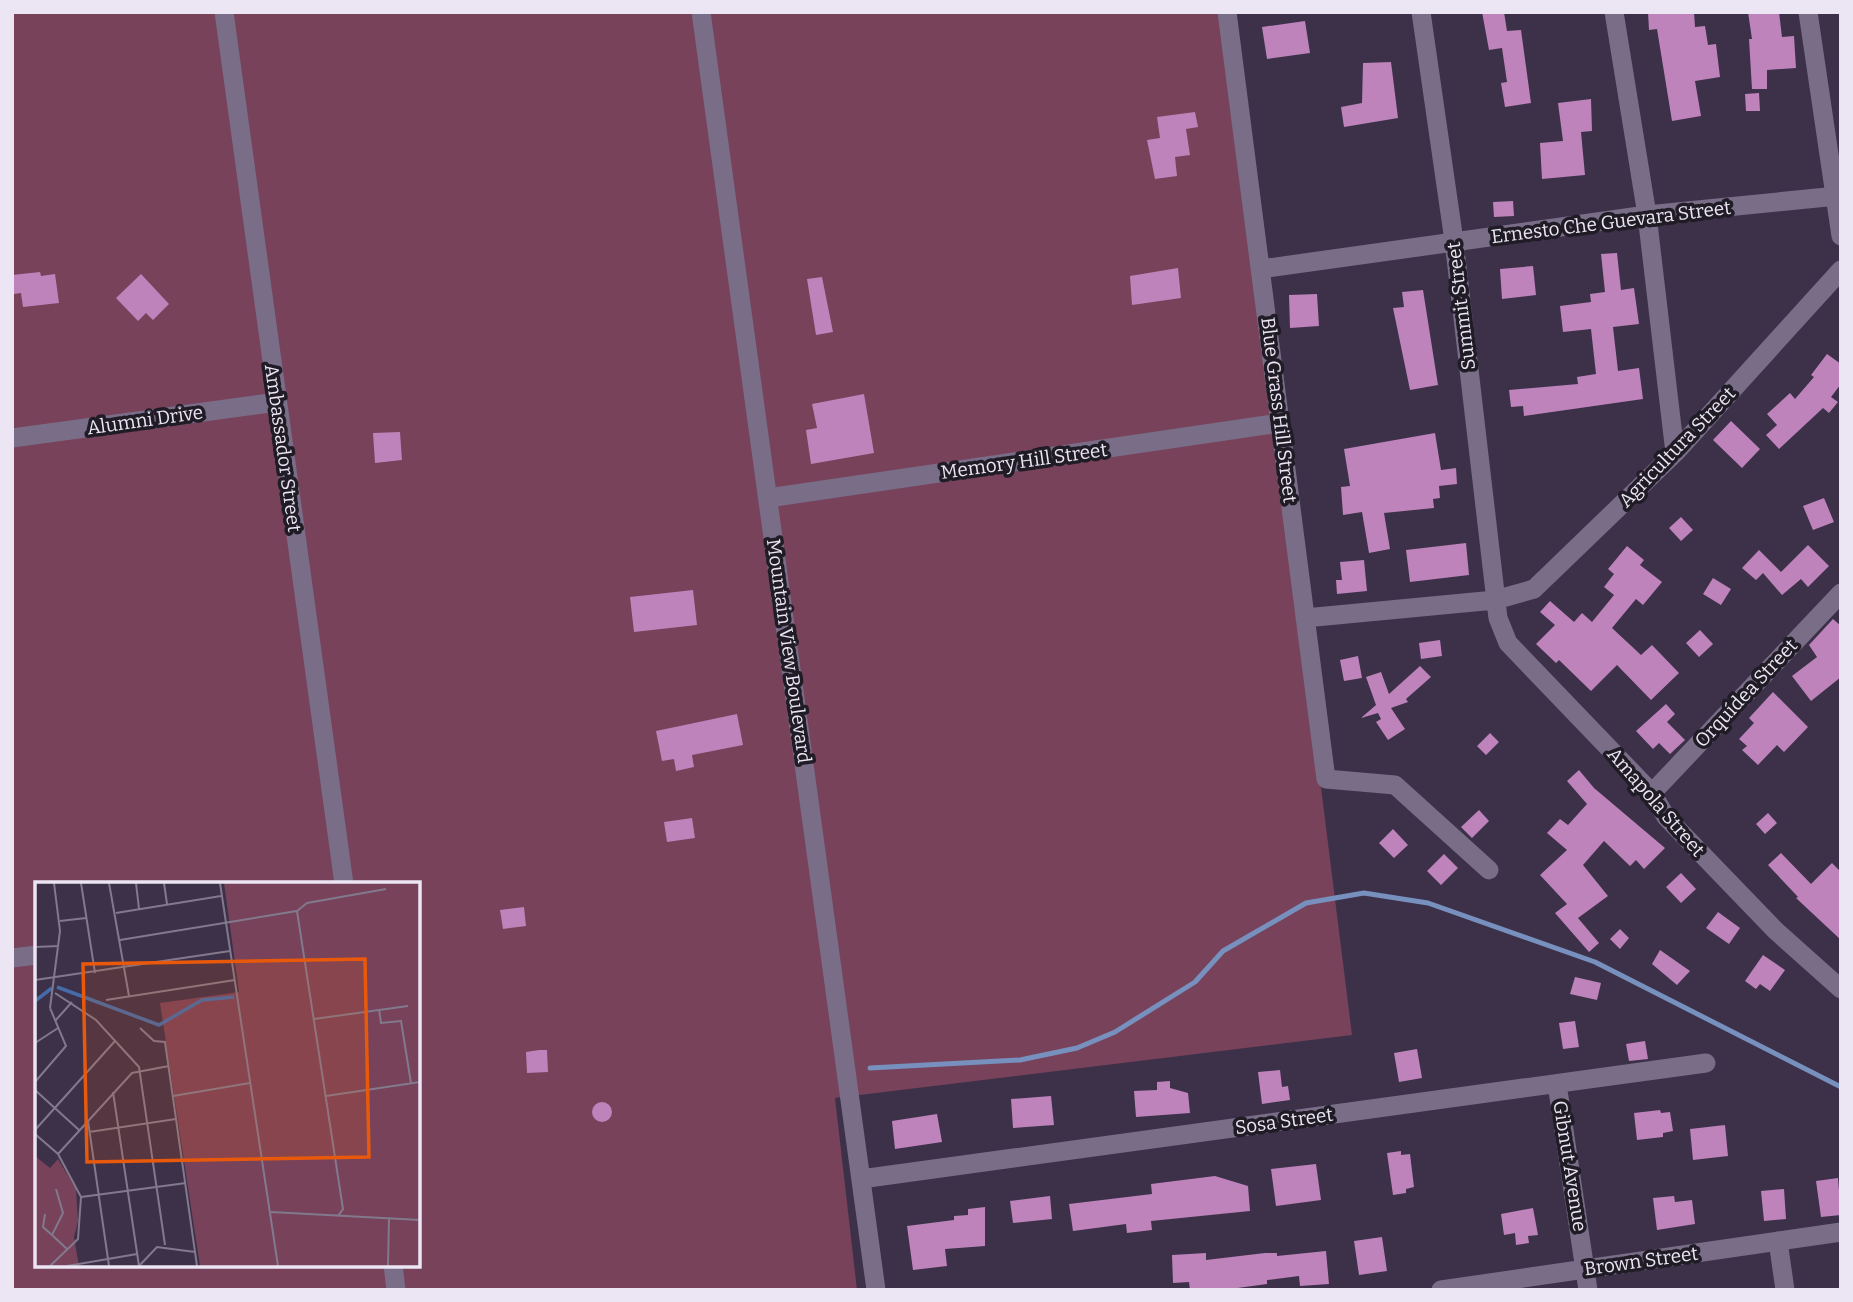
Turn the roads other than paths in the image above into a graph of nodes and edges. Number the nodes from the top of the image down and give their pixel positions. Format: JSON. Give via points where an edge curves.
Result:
{"nodes":[{"id":1,"x":224,"y":12,"type":"edge"},
{"id":2,"x":701,"y":12,"type":"edge"},
{"id":3,"x":1227,"y":12,"type":"edge"},
{"id":4,"x":1421,"y":12,"type":"edge"},
{"id":5,"x":1614,"y":12,"type":"edge"},
{"id":6,"x":1808,"y":12,"type":"edge"},
{"id":7,"x":1837,"y":196,"type":"junction"},
{"id":8,"x":1647,"y":215,"type":"junction"},
{"id":9,"x":1841,"y":236,"type":"edge"},
{"id":10,"x":1454,"y":242,"type":"junction"},
{"id":11,"x":1261,"y":269,"type":"junction"},
{"id":12,"x":1841,"y":270,"type":"edge"},
{"id":13,"x":277,"y":402,"type":"junction"},
{"id":14,"x":1280,"y":423,"type":"junction"},
{"id":15,"x":12,"y":438,"type":"edge"},
{"id":16,"x":1675,"y":453,"type":"junction"},
{"id":17,"x":768,"y":498,"type":"junction"},
{"id":18,"x":1841,"y":593,"type":"edge"},
{"id":19,"x":1495,"y":600,"type":"junction"},
{"id":20,"x":1305,"y":618,"type":"junction"},
{"id":21,"x":1652,"y":793,"type":"junction"},
{"id":22,"x":1489,"y":870,"type":"dead end"},
{"id":23,"x":344,"y":882,"type":"edge"},
{"id":24,"x":35,"y":955,"type":"edge"},
{"id":25,"x":12,"y":958,"type":"edge"},
{"id":26,"x":1841,"y":989,"type":"edge"},
{"id":27,"x":1706,"y":1063,"type":"dead end"},
{"id":28,"x":1557,"y":1084,"type":"junction"},
{"id":29,"x":861,"y":1179,"type":"junction"},
{"id":30,"x":1841,"y":1232,"type":"edge"},
{"id":31,"x":1779,"y":1241,"type":"junction"},
{"id":32,"x":393,"y":1267,"type":"edge"},
{"id":33,"x":1585,"y":1270,"type":"junction"},
{"id":34,"x":396,"y":1290,"type":"edge"},
{"id":35,"x":876,"y":1290,"type":"edge"},
{"id":36,"x":1441,"y":1290,"type":"edge"},
{"id":37,"x":1588,"y":1290,"type":"edge"},
{"id":38,"x":1784,"y":1290,"type":"edge"}],
"edges":[{"from":1,"to":13,"type":"street","name":"Ambassador Street"},
{"from":2,"to":17,"type":"street","name":"Mountain View Boulevard"},
{"from":3,"to":11,"type":"street","name":"Blue Grass Hill Street"},
{"from":4,"to":10,"type":"street","name":"Summit Street"},
{"from":5,"to":8,"type":"street"},
{"from":6,"to":7,"type":"street"},
{"from":7,"to":8,"type":"street","name":"Ernesto Che Guevara Street"},
{"from":7,"to":9,"type":"street"},
{"from":8,"to":10,"type":"street","name":"Ernesto Che Guevara Street"},
{"from":8,"to":16,"type":"street"},
{"from":10,"to":11,"type":"street","name":"Ernesto Che Guevara Street"},
{"from":10,"to":19,"type":"street","name":"Summit Street"},
{"from":11,"to":14,"type":"street","name":"Blue Grass Hill Street"},
{"from":12,"to":16,"type":"street","name":"Agricultura Street"},
{"from":13,"to":15,"type":"street","name":"Alumni Drive"},
{"from":13,"to":23,"type":"street","name":"Ambassador Street"},
{"from":14,"to":17,"type":"street","name":"Memory Hill Street"},
{"from":14,"to":20,"type":"street","name":"Blue Grass Hill Street"},
{"from":16,"to":19,"type":"street","name":"Agricultura Street","via":[[1546,580],[1521,594]]},
{"from":17,"to":29,"type":"street","name":"Mountain View Boulevard"},
{"from":18,"to":21,"type":"street","name":"Orquídea Street"},
{"from":19,"to":20,"type":"street"},
{"from":19,"to":21,"type":"street","name":"Amapola Street","via":[[1508,643]]},
{"from":20,"to":22,"type":"street","name":"Blue Grass Hill Street","via":[[1326,779],[1395,785]]},
{"from":21,"to":26,"type":"street","name":"Amapola Street","via":[[1666,817],[1775,930]]},
{"from":24,"to":25,"type":"street"},
{"from":27,"to":28,"type":"street","name":"Sosa Street"},
{"from":28,"to":29,"type":"street","name":"Sosa Street"},
{"from":28,"to":33,"type":"street","name":"Gibnut Avenue"},
{"from":29,"to":35,"type":"street","name":"Mountain View Boulevard"},
{"from":30,"to":31,"type":"street","name":"Brown Street"},
{"from":31,"to":33,"type":"street","name":"Brown Street"},
{"from":31,"to":38,"type":"street"},
{"from":32,"to":34,"type":"street"},
{"from":33,"to":36,"type":"street","name":"Brown Street"},
{"from":33,"to":37,"type":"street","name":"Gibnut Avenue"}]}
